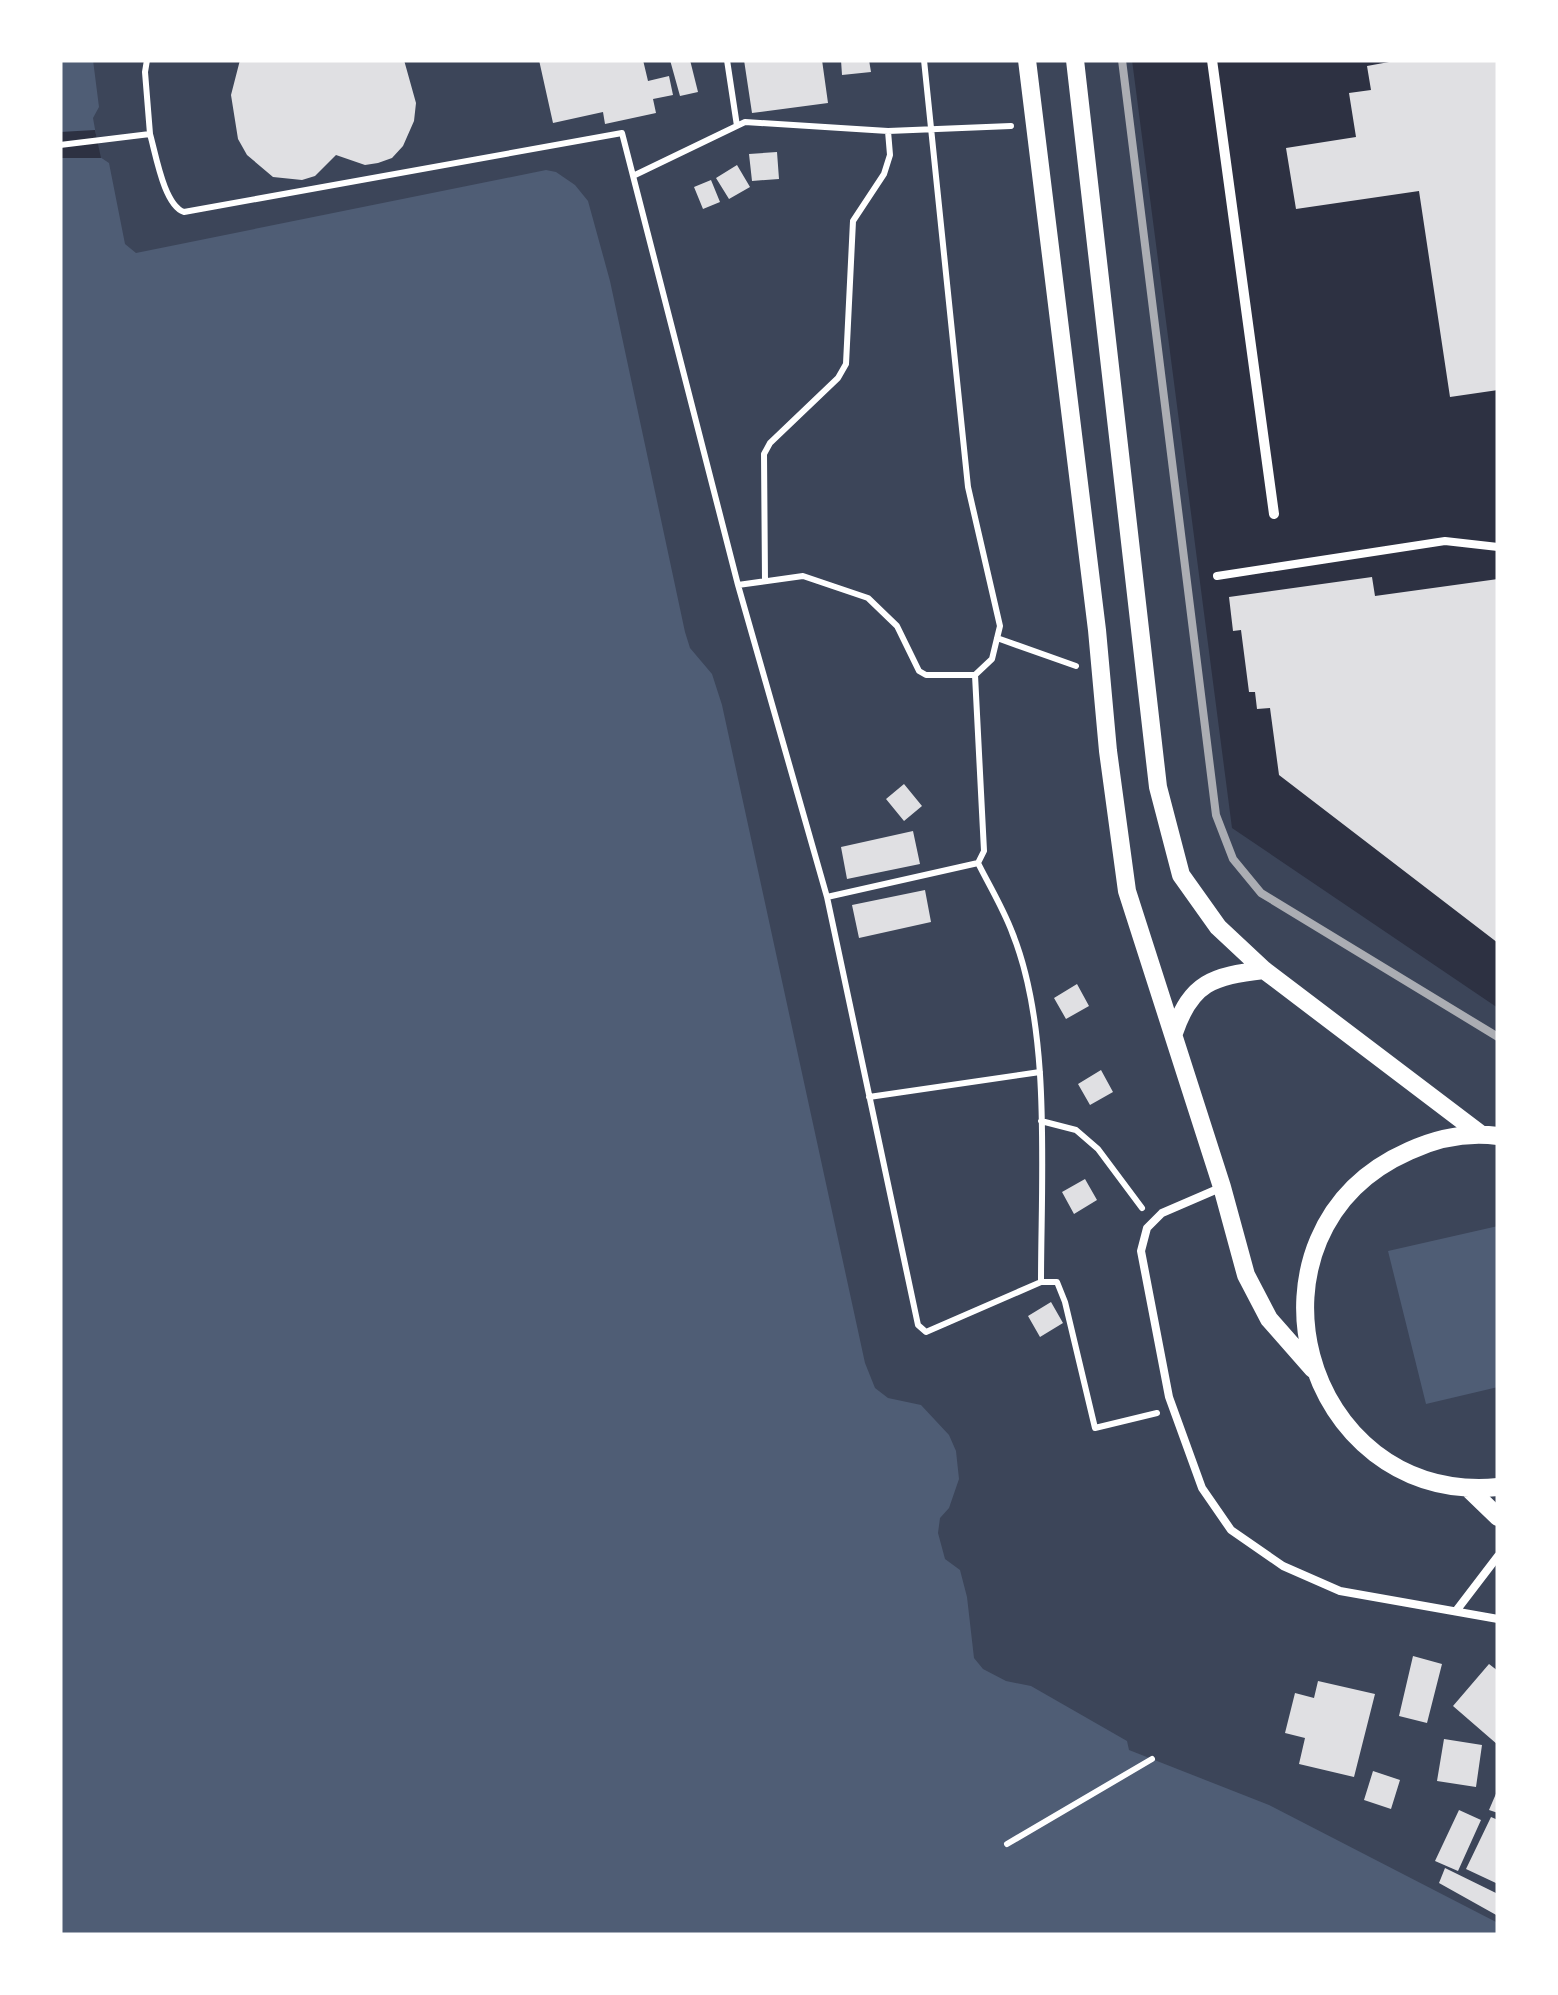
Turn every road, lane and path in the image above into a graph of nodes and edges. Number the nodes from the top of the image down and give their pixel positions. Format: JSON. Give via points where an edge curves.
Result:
{"nodes":[{"id":1,"x":148,"y":60,"type":"edge"},
{"id":2,"x":727,"y":60,"type":"edge"},
{"id":3,"x":924,"y":60,"type":"edge"},
{"id":4,"x":1027,"y":60,"type":"edge"},
{"id":5,"x":1075,"y":60,"type":"edge"},
{"id":6,"x":1212,"y":60,"type":"edge"},
{"id":7,"x":737,"y":126,"type":"junction"},
{"id":8,"x":1036,"y":126,"type":"junction"},
{"id":9,"x":931,"y":129,"type":"junction"},
{"id":10,"x":888,"y":131,"type":"junction"},
{"id":11,"x":150,"y":134,"type":"junction"},
{"id":12,"x":60,"y":145,"type":"edge"},
{"id":13,"x":635,"y":175,"type":"junction"},
{"id":14,"x":1274,"y":514,"type":"dead end"},
{"id":15,"x":1498,"y":548,"type":"edge"},
{"id":16,"x":1217,"y":576,"type":"dead end"},
{"id":17,"x":766,"y":581,"type":"junction"},
{"id":18,"x":738,"y":584,"type":"junction"},
{"id":19,"x":998,"y":638,"type":"junction"},
{"id":20,"x":975,"y":675,"type":"junction"},
{"id":21,"x":1101,"y":676,"type":"junction"},
{"id":22,"x":978,"y":863,"type":"junction"},
{"id":23,"x":827,"y":897,"type":"junction"},
{"id":24,"x":1264,"y":970,"type":"junction"},
{"id":25,"x":1174,"y":1034,"type":"junction"},
{"id":26,"x":1040,"y":1072,"type":"junction"},
{"id":27,"x":869,"y":1097,"type":"junction"},
{"id":28,"x":1041,"y":1121,"type":"junction"},
{"id":29,"x":1489,"y":1135,"type":"edge"},
{"id":30,"x":1222,"y":1187,"type":"junction"},
{"id":31,"x":1153,"y":1222,"type":"junction"},
{"id":32,"x":1042,"y":1282,"type":"junction"},
{"id":33,"x":1313,"y":1369,"type":"junction"},
{"id":34,"x":1173,"y":1409,"type":"junction"},
{"id":35,"x":1498,"y":1487,"type":"edge"},
{"id":36,"x":1470,"y":1490,"type":"junction"},
{"id":37,"x":1498,"y":1517,"type":"edge"},
{"id":38,"x":1498,"y":1556,"type":"edge"},
{"id":39,"x":1456,"y":1611,"type":"junction"},
{"id":40,"x":1498,"y":1619,"type":"edge"},
{"id":41,"x":1152,"y":1759,"type":"dead end"},
{"id":42,"x":1007,"y":1844,"type":"dead end"}],
"edges":[{"from":1,"to":11,"type":"path"},
{"from":2,"to":7,"type":"path"},
{"from":3,"to":9,"type":"path"},
{"from":4,"to":8,"type":"street"},
{"from":5,"to":24,"type":"street","via":[[1158,787],[1181,875],[1218,926]]},
{"from":6,"to":14,"type":"street"},
{"from":7,"to":10,"type":"path","via":[[750,121]]},
{"from":7,"to":13,"type":"path"},
{"from":8,"to":9,"type":"path"},
{"from":8,"to":21,"type":"street"},
{"from":9,"to":10,"type":"path"},
{"from":9,"to":19,"type":"path","via":[[968,487]]},
{"from":10,"to":17,"type":"path","via":[[884,174],[853,221],[846,364],[764,454]]},
{"from":11,"to":12,"type":"path"},
{"from":11,"to":13,"type":"path","via":[[169,198],[184,212],[622,134]]},
{"from":13,"to":18,"type":"path"},
{"from":15,"to":16,"type":"lane","via":[[1445,541]]},
{"from":17,"to":18,"type":"path"},
{"from":17,"to":20,"type":"path","via":[[804,576],[868,598],[897,626],[919,671]]},
{"from":18,"to":23,"type":"path"},
{"from":19,"to":20,"type":"path","via":[[992,658]]},
{"from":19,"to":21,"type":"path"},
{"from":20,"to":22,"type":"path","via":[[984,851]]},
{"from":21,"to":25,"type":"street","via":[[1127,891]]},
{"from":22,"to":23,"type":"path"},
{"from":22,"to":26,"type":"path","via":[[1024,970]]},
{"from":23,"to":27,"type":"path"},
{"from":24,"to":25,"type":"street","via":[[1200,989],[1188,998]]},
{"from":24,"to":29,"type":"street"},
{"from":25,"to":30,"type":"street"},
{"from":26,"to":27,"type":"path"},
{"from":26,"to":28,"type":"path"},
{"from":27,"to":32,"type":"path","via":[[918,1325],[926,1332]]},
{"from":28,"to":31,"type":"path","via":[[1076,1130],[1098,1149]]},
{"from":28,"to":32,"type":"path"},
{"from":29,"to":33,"type":"street","via":[[1432,1140],[1388,1160],[1351,1190],[1324,1229],[1308,1274],[1304,1322]]},
{"from":30,"to":31,"type":"lane"},
{"from":30,"to":33,"type":"street","via":[[1246,1275],[1269,1320]]},
{"from":31,"to":34,"type":"lane","via":[[1141,1252]]},
{"from":32,"to":34,"type":"path","via":[[1057,1282],[1065,1302],[1095,1428]]},
{"from":33,"to":36,"type":"street","via":[[1331,1408],[1357,1440],[1403,1471]]},
{"from":34,"to":39,"type":"lane","via":[[1202,1488],[1231,1530],[1284,1566],[1340,1591]]},
{"from":35,"to":36,"type":"street"},
{"from":36,"to":37,"type":"street"},
{"from":38,"to":39,"type":"lane"},
{"from":39,"to":40,"type":"lane"},
{"from":41,"to":42,"type":"path"}]}
